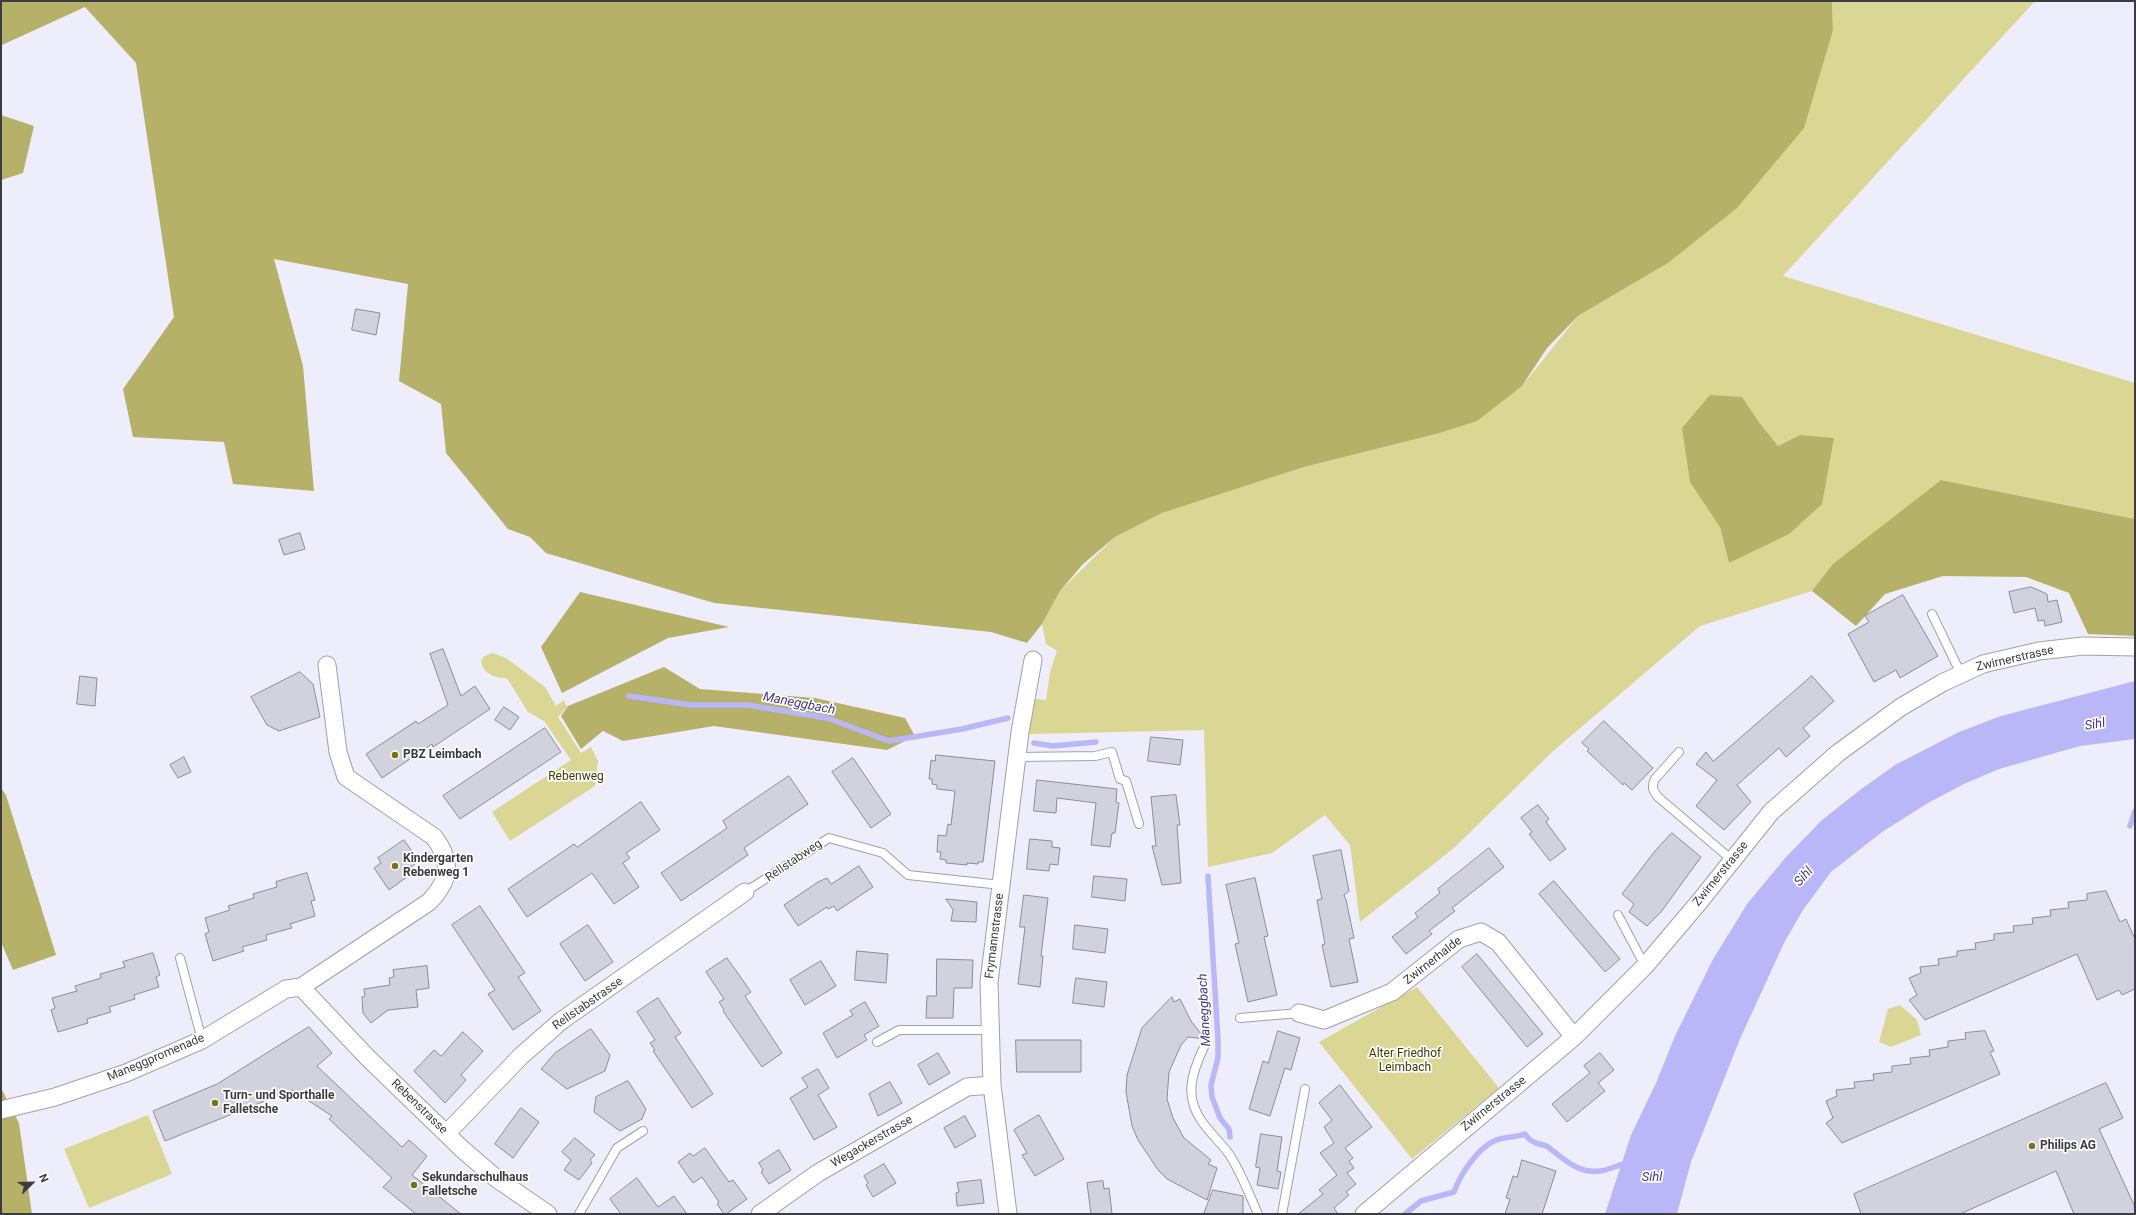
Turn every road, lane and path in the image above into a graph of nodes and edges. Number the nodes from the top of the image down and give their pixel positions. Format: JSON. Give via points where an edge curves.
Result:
{"nodes":[{"id":1,"x":1932,"y":614,"type":"dead end"},
{"id":2,"x":2135,"y":647,"type":"edge"},
{"id":3,"x":1033,"y":660,"type":"dead end"},
{"id":4,"x":327,"y":665,"type":"dead end"},
{"id":5,"x":1961,"y":674,"type":"junction"},
{"id":6,"x":1679,"y":752,"type":"dead end"},
{"id":7,"x":1017,"y":757,"type":"junction"},
{"id":8,"x":1139,"y":824,"type":"dead end"},
{"id":9,"x":1732,"y":860,"type":"junction"},
{"id":10,"x":992,"y":884,"type":"dead end"},
{"id":11,"x":750,"y":890,"type":"joint"},
{"id":12,"x":1618,"y":915,"type":"dead end"},
{"id":13,"x":180,"y":958,"type":"dead end"},
{"id":14,"x":1645,"y":966,"type":"junction"},
{"id":15,"x":301,"y":987,"type":"junction"},
{"id":16,"x":1299,"y":1013,"type":"joint"},
{"id":17,"x":1240,"y":1018,"type":"dead end"},
{"id":18,"x":990,"y":1030,"type":"junction"},
{"id":19,"x":1574,"y":1037,"type":"junction"},
{"id":20,"x":202,"y":1040,"type":"junction"},
{"id":21,"x":877,"y":1042,"type":"dead end"},
{"id":22,"x":1204,"y":1047,"type":"dead end"},
{"id":23,"x":992,"y":1085,"type":"junction"},
{"id":24,"x":1305,"y":1089,"type":"dead end"},
{"id":25,"x":3,"y":1109,"type":"edge"},
{"id":26,"x":643,"y":1130,"type":"dead end"},
{"id":27,"x":446,"y":1133,"type":"junction"},
{"id":28,"x":548,"y":1214,"type":"edge"},
{"id":29,"x":579,"y":1214,"type":"edge"},
{"id":30,"x":760,"y":1214,"type":"edge"},
{"id":31,"x":1008,"y":1214,"type":"edge"},
{"id":32,"x":1258,"y":1214,"type":"edge"},
{"id":33,"x":1282,"y":1214,"type":"edge"},
{"id":34,"x":1364,"y":1214,"type":"edge"}],
"edges":[{"from":1,"to":5,"type":"lane"},
{"from":2,"to":5,"type":"street","name":"Zwirnerstrasse","via":[[2083,646],[2039,651],[1983,664]]},
{"from":3,"to":7,"type":"street","name":"Frymannstrasse"},
{"from":4,"to":15,"type":"street","via":[[338,752],[346,777],[434,837],[442,847],[447,875],[441,890],[429,902]]},
{"from":5,"to":9,"type":"street","name":"Zwirnerstrasse","via":[[1901,707],[1838,753],[1771,812]]},
{"from":6,"to":9,"type":"lane","via":[[1655,779],[1652,784],[1653,791]]},
{"from":7,"to":8,"type":"lane","via":[[1095,756],[1112,752],[1120,779],[1126,781]]},
{"from":7,"to":18,"type":"street","name":"Frymannstrasse","via":[[989,982]]},
{"from":9,"to":14,"type":"street","name":"Zwirnerstrasse"},
{"from":10,"to":11,"type":"lane","name":"Rellstabweg","via":[[908,876],[883,853],[828,838]]},
{"from":11,"to":27,"type":"street","name":"Rellstabstrasse","via":[[561,1021],[521,1056]]},
{"from":12,"to":14,"type":"lane"},
{"from":13,"to":20,"type":"lane"},
{"from":14,"to":19,"type":"street","name":"Zwirnerstrasse"},
{"from":15,"to":20,"type":"street","name":"Maneggpromenade","via":[[286,989]]},
{"from":15,"to":27,"type":"street","name":"Rebenstrasse"},
{"from":16,"to":17,"type":"lane"},
{"from":16,"to":19,"type":"street","name":"Zwirnerhalde","via":[[1324,1020],[1392,992],[1459,939],[1471,933],[1481,932],[1498,942]]},
{"from":18,"to":21,"type":"lane","via":[[899,1030]]},
{"from":18,"to":23,"type":"street","name":"Frymannstrasse"},
{"from":19,"to":34,"type":"street","name":"Zwirnerstrasse"},
{"from":20,"to":25,"type":"street","name":"Maneggpromenade","via":[[126,1073],[55,1097]]},
{"from":22,"to":32,"type":"lane","via":[[1191,1077],[1192,1102],[1203,1124],[1234,1162]]},
{"from":23,"to":30,"type":"street","name":"Wegackerstrasse","via":[[967,1087],[818,1173]]},
{"from":23,"to":31,"type":"street","name":"Frymannstrasse"},
{"from":24,"to":33,"type":"lane"},
{"from":26,"to":29,"type":"lane","via":[[617,1148]]},
{"from":27,"to":28,"type":"street","name":"Rebenstrasse","via":[[497,1179]]}]}
